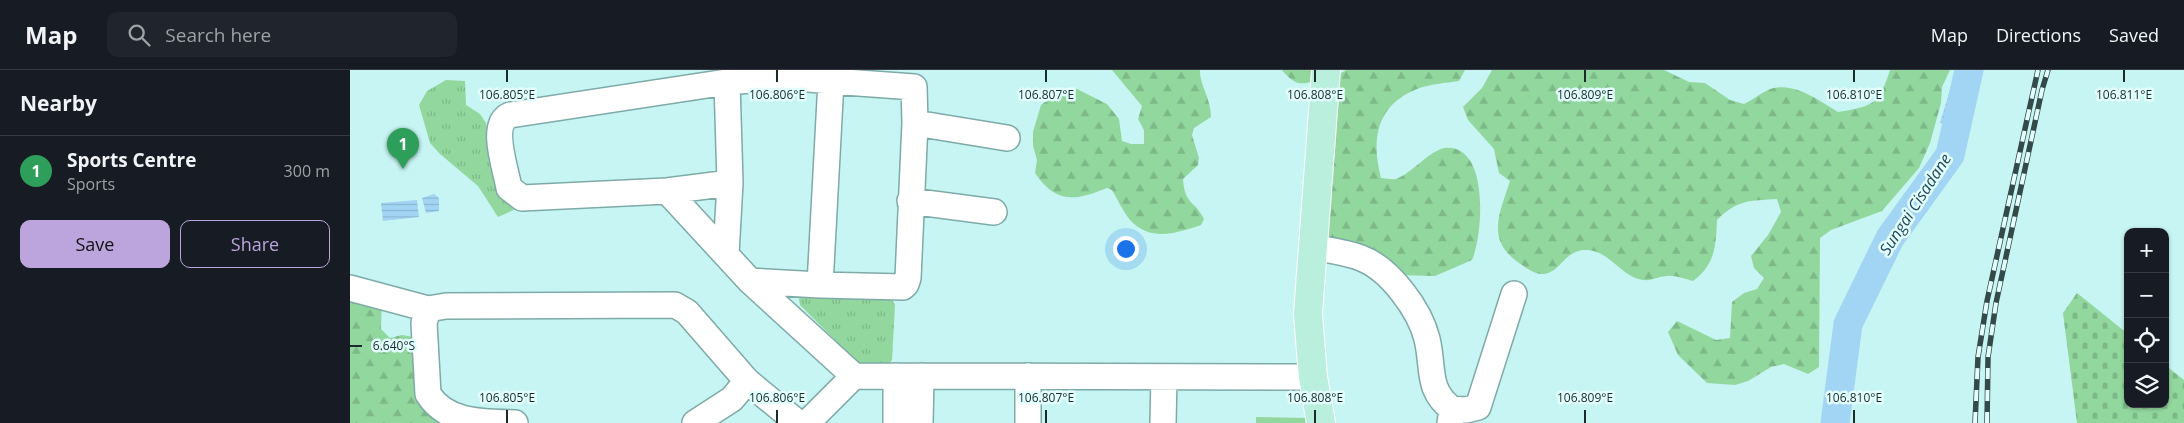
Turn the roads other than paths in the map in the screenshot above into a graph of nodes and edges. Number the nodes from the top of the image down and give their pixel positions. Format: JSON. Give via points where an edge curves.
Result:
{"nodes":[{"id":1,"x":1326,"y":70,"type":"edge"},
{"id":2,"x":914,"y":78,"type":"edge"},
{"id":3,"x":831,"y":81,"type":"junction"},
{"id":4,"x":728,"y":82,"type":"junction"},
{"id":5,"x":915,"y":123,"type":"junction"},
{"id":6,"x":1007,"y":138,"type":"dead end"},
{"id":7,"x":730,"y":183,"type":"junction"},
{"id":8,"x":667,"y":191,"type":"junction"},
{"id":9,"x":910,"y":201,"type":"junction"},
{"id":10,"x":994,"y":212,"type":"dead end"},
{"id":11,"x":1312,"y":247,"type":"junction"},
{"id":12,"x":726,"y":254,"type":"junction"},
{"id":13,"x":750,"y":281,"type":"junction"},
{"id":14,"x":820,"y":285,"type":"junction"},
{"id":15,"x":350,"y":288,"type":"edge"},
{"id":16,"x":1514,"y":294,"type":"dead end"},
{"id":17,"x":428,"y":309,"type":"junction"},
{"id":18,"x":854,"y":376,"type":"junction"},
{"id":19,"x":908,"y":376,"type":"junction"},
{"id":20,"x":1028,"y":376,"type":"junction"},
{"id":21,"x":1164,"y":377,"type":"junction"},
{"id":22,"x":1313,"y":377,"type":"junction"},
{"id":23,"x":747,"y":381,"type":"junction"},
{"id":24,"x":1451,"y":416,"type":"edge"},
{"id":25,"x":515,"y":423,"type":"edge"},
{"id":26,"x":695,"y":423,"type":"edge"},
{"id":27,"x":798,"y":423,"type":"edge"},
{"id":28,"x":807,"y":423,"type":"edge"},
{"id":29,"x":896,"y":423,"type":"edge"},
{"id":30,"x":920,"y":423,"type":"edge"},
{"id":31,"x":1028,"y":423,"type":"edge"},
{"id":32,"x":1163,"y":423,"type":"edge"},
{"id":33,"x":1321,"y":423,"type":"edge"}],
"edges":[{"from":1,"to":11,"type":"main road"},
{"from":2,"to":3,"type":"street"},
{"from":2,"to":5,"type":"street"},
{"from":3,"to":4,"type":"street","via":[[787,77]]},
{"from":3,"to":14,"type":"street"},
{"from":4,"to":7,"type":"street"},
{"from":4,"to":8,"type":"street","via":[[510,115],[500,124],[499,137],[509,188],[522,198]]},
{"from":5,"to":6,"type":"street"},
{"from":5,"to":9,"type":"street"},
{"from":7,"to":8,"type":"street"},
{"from":7,"to":12,"type":"street"},
{"from":8,"to":12,"type":"street"},
{"from":9,"to":10,"type":"street"},
{"from":9,"to":14,"type":"street","via":[[906,284],[898,288]]},
{"from":11,"to":22,"type":"main road","via":[[1308,314]]},
{"from":11,"to":24,"type":"street","via":[[1348,253],[1370,262],[1408,299],[1427,338],[1432,384]]},
{"from":12,"to":13,"type":"street"},
{"from":13,"to":14,"type":"street"},
{"from":13,"to":18,"type":"street"},
{"from":15,"to":17,"type":"street"},
{"from":16,"to":24,"type":"street","via":[[1478,407]]},
{"from":17,"to":23,"type":"street","via":[[446,306],[675,304],[686,312]]},
{"from":17,"to":25,"type":"street","via":[[424,323],[428,394],[433,403],[448,417],[464,421]]},
{"from":18,"to":19,"type":"street"},
{"from":18,"to":28,"type":"street"},
{"from":19,"to":20,"type":"street"},
{"from":19,"to":29,"type":"street"},
{"from":19,"to":30,"type":"street"},
{"from":20,"to":21,"type":"street"},
{"from":20,"to":31,"type":"street"},
{"from":21,"to":22,"type":"street"},
{"from":21,"to":32,"type":"street"},
{"from":22,"to":33,"type":"main road"},
{"from":23,"to":26,"type":"street","via":[[732,399]]},
{"from":23,"to":27,"type":"street"}]}
